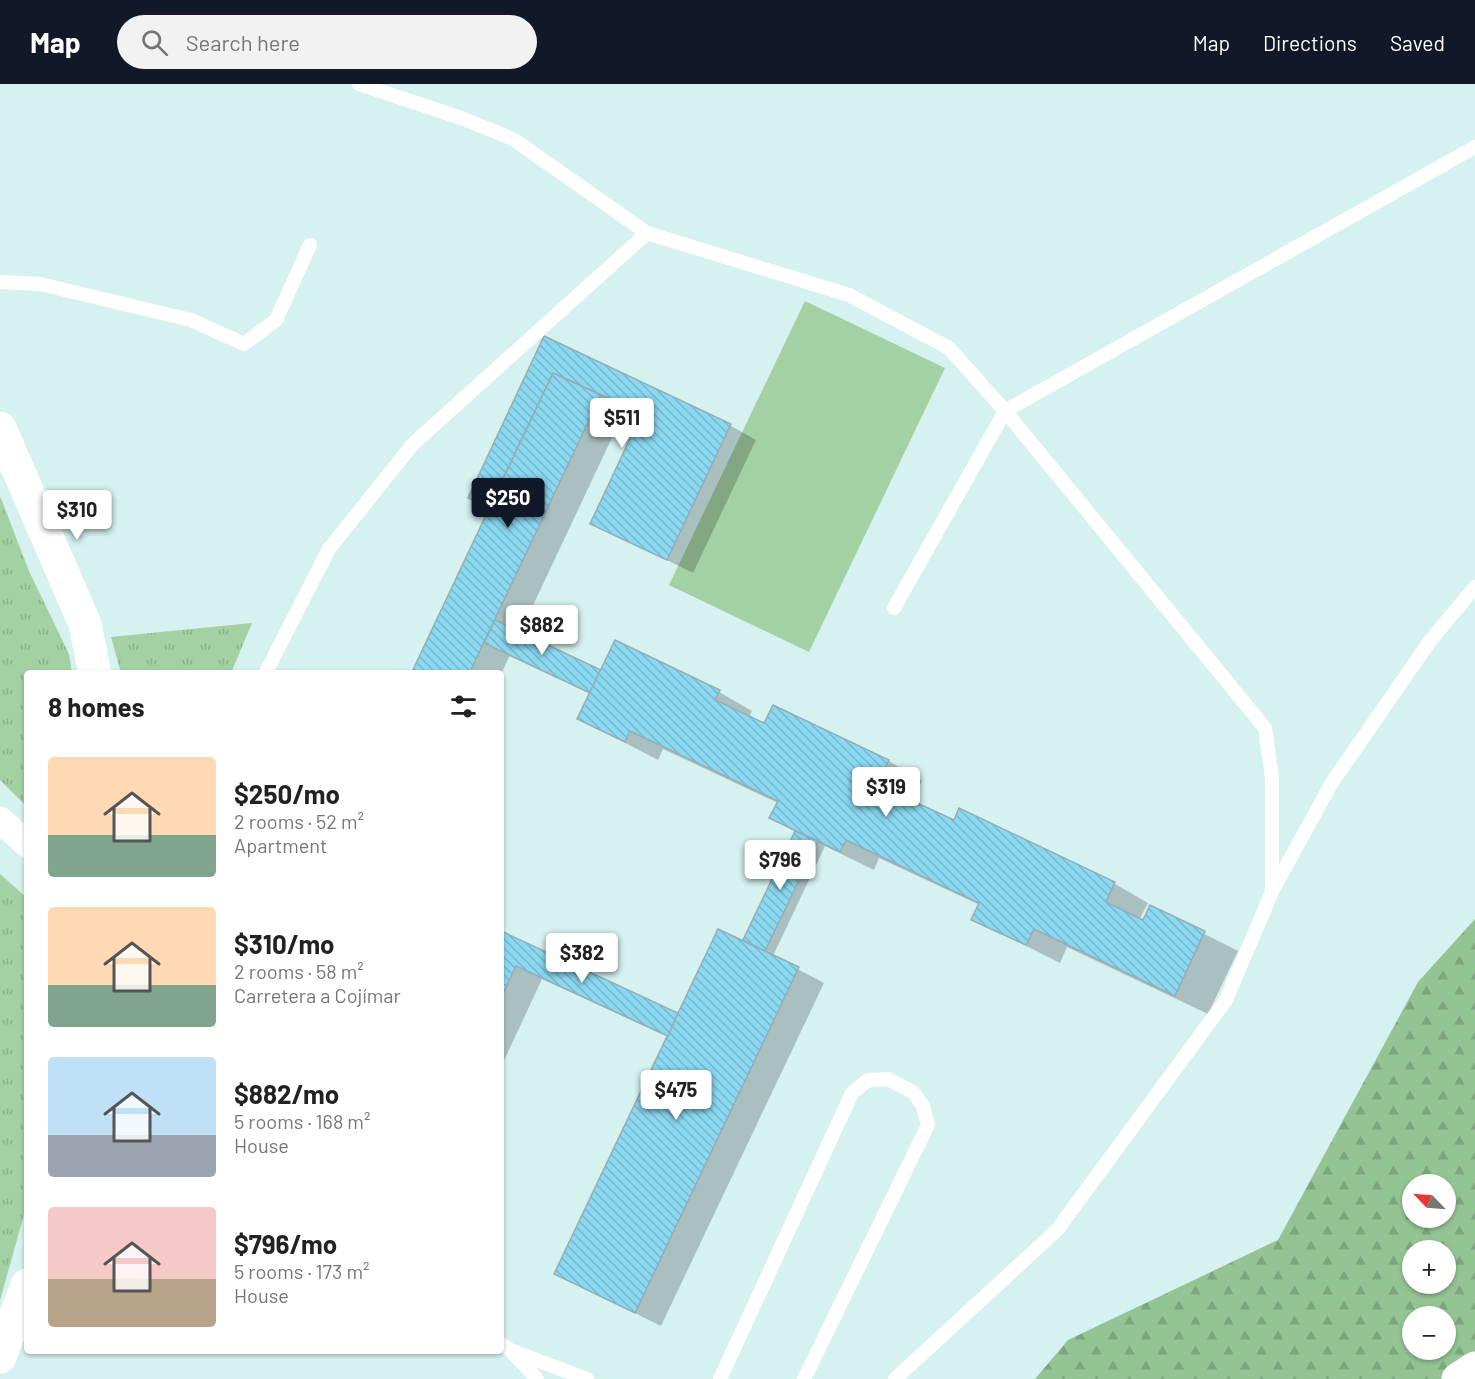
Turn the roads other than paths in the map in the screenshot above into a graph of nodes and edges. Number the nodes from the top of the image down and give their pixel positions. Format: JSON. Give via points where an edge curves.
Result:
{"nodes":[{"id":1,"x":359,"y":84,"type":"edge"},
{"id":2,"x":1475,"y":147,"type":"edge"},
{"id":3,"x":647,"y":233,"type":"junction"},
{"id":4,"x":310,"y":245,"type":"dead end"},
{"id":5,"x":0,"y":282,"type":"edge"},
{"id":6,"x":1005,"y":411,"type":"junction"},
{"id":7,"x":0,"y":428,"type":"edge"},
{"id":8,"x":1475,"y":587,"type":"edge"},
{"id":9,"x":894,"y":608,"type":"dead end"},
{"id":10,"x":94,"y":670,"type":"edge"},
{"id":11,"x":267,"y":670,"type":"edge"},
{"id":12,"x":0,"y":820,"type":"edge"},
{"id":13,"x":24,"y":841,"type":"edge"},
{"id":14,"x":1272,"y":892,"type":"junction"},
{"id":15,"x":24,"y":1293,"type":"edge"},
{"id":16,"x":506,"y":1347,"type":"edge"},
{"id":17,"x":0,"y":1357,"type":"edge"},
{"id":18,"x":1475,"y":1368,"type":"edge"},
{"id":19,"x":537,"y":1379,"type":"edge"},
{"id":20,"x":587,"y":1379,"type":"edge"},
{"id":21,"x":720,"y":1379,"type":"edge"},
{"id":22,"x":804,"y":1379,"type":"edge"},
{"id":23,"x":895,"y":1379,"type":"edge"},
{"id":24,"x":1458,"y":1379,"type":"edge"}],
"edges":[{"from":1,"to":3,"type":"lane","via":[[513,139]]},
{"from":2,"to":6,"type":"lane"},
{"from":3,"to":6,"type":"lane","via":[[849,295],[949,348]]},
{"from":3,"to":11,"type":"lane","via":[[413,444],[328,549]]},
{"from":4,"to":5,"type":"lane","via":[[276,320],[244,344],[191,320],[39,285]]},
{"from":6,"to":9,"type":"lane"},
{"from":6,"to":14,"type":"lane","via":[[1265,728],[1272,778]]},
{"from":7,"to":10,"type":"main road","via":[[85,624]]},
{"from":8,"to":14,"type":"lane","via":[[1430,641],[1331,784]]},
{"from":12,"to":13,"type":"street"},
{"from":14,"to":23,"type":"lane","via":[[1226,999],[1057,1230]]},
{"from":15,"to":17,"type":"main road"},
{"from":16,"to":19,"type":"lane"},
{"from":16,"to":20,"type":"lane"},
{"from":18,"to":24,"type":"main road"},
{"from":21,"to":22,"type":"lane","via":[[852,1092],[868,1080],[888,1079],[912,1092],[923,1106],[928,1125]]}]}
